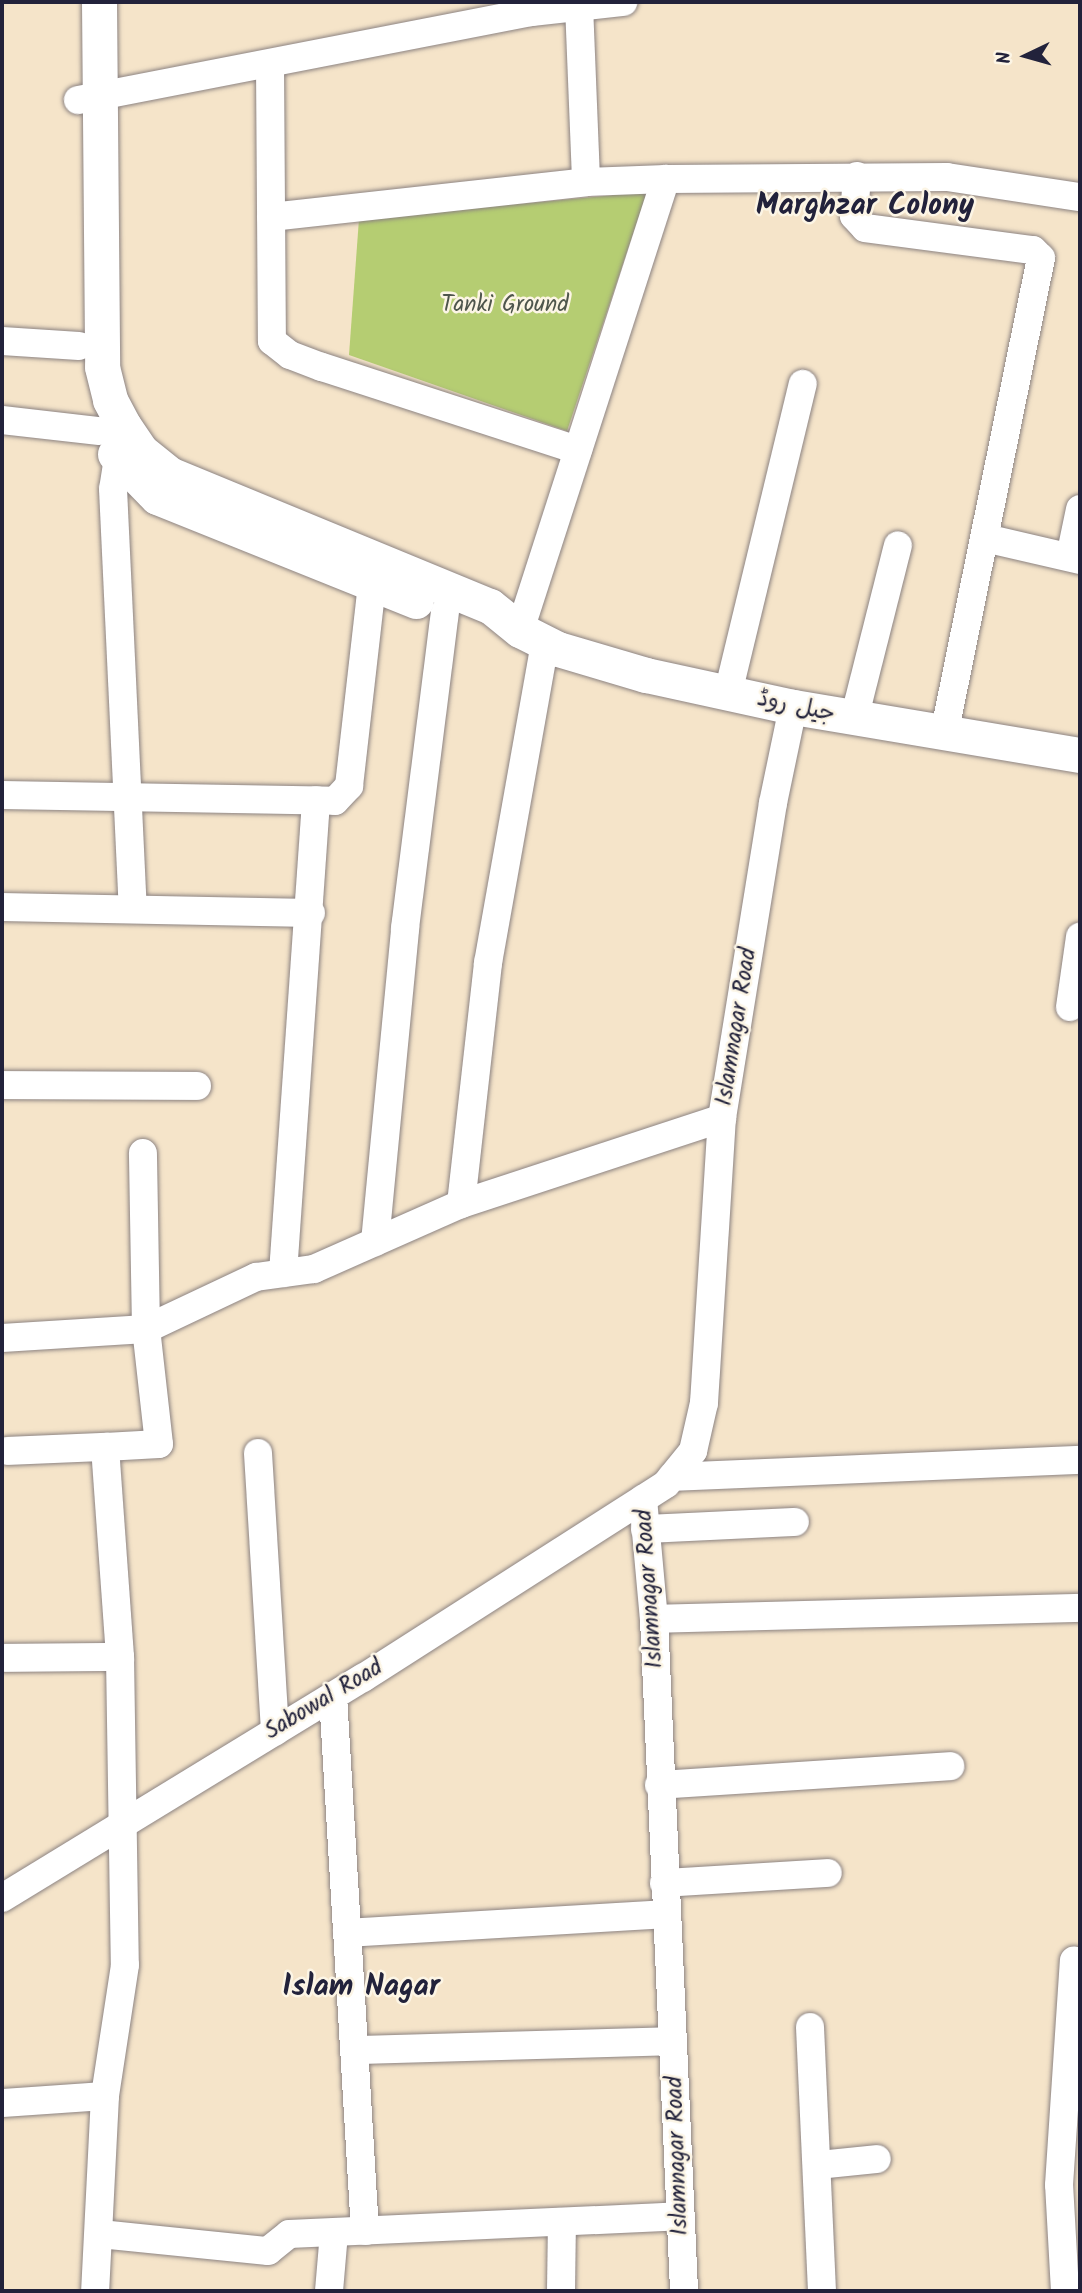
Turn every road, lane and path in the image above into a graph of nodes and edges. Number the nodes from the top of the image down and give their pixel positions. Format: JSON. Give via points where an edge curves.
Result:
{"nodes":[{"id":1,"x":80,"y":2,"type":"edge"},
{"id":2,"x":99,"y":2,"type":"edge"},
{"id":3,"x":623,"y":2,"type":"edge"},
{"id":4,"x":579,"y":5,"type":"junction"},
{"id":5,"x":270,"y":66,"type":"junction"},
{"id":6,"x":88,"y":99,"type":"junction"},
{"id":7,"x":857,"y":176,"type":"junction"},
{"id":8,"x":666,"y":179,"type":"junction"},
{"id":9,"x":586,"y":182,"type":"junction"},
{"id":10,"x":1080,"y":197,"type":"edge"},
{"id":11,"x":271,"y":217,"type":"junction"},
{"id":12,"x":2,"y":341,"type":"edge"},
{"id":13,"x":79,"y":346,"type":"junction"},
{"id":14,"x":803,"y":384,"type":"dead end"},
{"id":15,"x":2,"y":420,"type":"edge"},
{"id":16,"x":112,"y":438,"type":"junction"},
{"id":17,"x":578,"y":450,"type":"junction"},
{"id":18,"x":1080,"y":509,"type":"edge"},
{"id":19,"x":985,"y":538,"type":"junction"},
{"id":20,"x":898,"y":545,"type":"dead end"},
{"id":21,"x":1075,"y":559,"type":"edge"},
{"id":22,"x":373,"y":584,"type":"junction"},
{"id":23,"x":444,"y":612,"type":"junction"},
{"id":24,"x":532,"y":636,"type":"junction"},
{"id":25,"x":728,"y":693,"type":"junction"},
{"id":26,"x":793,"y":707,"type":"junction"},
{"id":27,"x":855,"y":719,"type":"junction"},
{"id":28,"x":944,"y":735,"type":"junction"},
{"id":29,"x":1080,"y":755,"type":"edge"},
{"id":30,"x":2,"y":794,"type":"edge"},
{"id":31,"x":128,"y":795,"type":"junction"},
{"id":32,"x":316,"y":800,"type":"junction"},
{"id":33,"x":2,"y":906,"type":"edge"},
{"id":34,"x":133,"y":909,"type":"junction"},
{"id":35,"x":311,"y":913,"type":"junction"},
{"id":36,"x":1080,"y":937,"type":"edge"},
{"id":37,"x":1070,"y":1007,"type":"dead end"},
{"id":38,"x":2,"y":1085,"type":"edge"},
{"id":39,"x":197,"y":1086,"type":"dead end"},
{"id":40,"x":722,"y":1118,"type":"junction"},
{"id":41,"x":143,"y":1153,"type":"dead end"},
{"id":42,"x":461,"y":1204,"type":"junction"},
{"id":43,"x":375,"y":1242,"type":"junction"},
{"id":44,"x":283,"y":1273,"type":"junction"},
{"id":45,"x":146,"y":1329,"type":"junction"},
{"id":46,"x":2,"y":1338,"type":"edge"},
{"id":47,"x":105,"y":1447,"type":"junction"},
{"id":48,"x":8,"y":1451,"type":"dead end"},
{"id":49,"x":258,"y":1453,"type":"dead end"},
{"id":50,"x":1080,"y":1460,"type":"edge"},
{"id":51,"x":672,"y":1477,"type":"junction"},
{"id":52,"x":643,"y":1499,"type":"junction"},
{"id":53,"x":795,"y":1522,"type":"dead end"},
{"id":54,"x":645,"y":1529,"type":"junction"},
{"id":55,"x":1080,"y":1608,"type":"edge"},
{"id":56,"x":654,"y":1619,"type":"junction"},
{"id":57,"x":120,"y":1657,"type":"junction"},
{"id":58,"x":5,"y":1658,"type":"dead end"},
{"id":59,"x":333,"y":1696,"type":"junction"},
{"id":60,"x":275,"y":1731,"type":"junction"},
{"id":61,"x":950,"y":1766,"type":"dead end"},
{"id":62,"x":659,"y":1785,"type":"junction"},
{"id":63,"x":122,"y":1822,"type":"junction"},
{"id":64,"x":828,"y":1873,"type":"dead end"},
{"id":65,"x":664,"y":1882,"type":"junction"},
{"id":66,"x":2,"y":1898,"type":"edge"},
{"id":67,"x":666,"y":1914,"type":"junction"},
{"id":68,"x":347,"y":1933,"type":"junction"},
{"id":69,"x":1074,"y":1959,"type":"dead end"},
{"id":70,"x":810,"y":2027,"type":"dead end"},
{"id":71,"x":673,"y":2041,"type":"junction"},
{"id":72,"x":356,"y":2050,"type":"junction"},
{"id":73,"x":105,"y":2096,"type":"junction"},
{"id":74,"x":2,"y":2103,"type":"edge"},
{"id":75,"x":877,"y":2159,"type":"dead end"},
{"id":76,"x":819,"y":2165,"type":"junction"},
{"id":77,"x":680,"y":2216,"type":"junction"},
{"id":78,"x":562,"y":2221,"type":"junction"},
{"id":79,"x":365,"y":2231,"type":"junction"},
{"id":80,"x":334,"y":2233,"type":"junction"},
{"id":81,"x":100,"y":2234,"type":"junction"},
{"id":82,"x":95,"y":2291,"type":"edge"},
{"id":83,"x":329,"y":2291,"type":"edge"},
{"id":84,"x":561,"y":2291,"type":"edge"},
{"id":85,"x":684,"y":2291,"type":"edge"},
{"id":86,"x":822,"y":2291,"type":"edge"},
{"id":87,"x":1065,"y":2291,"type":"edge"}],
"edges":[{"from":1,"to":6,"type":"main road"},
{"from":2,"to":6,"type":"main road"},
{"from":3,"to":4,"type":"street"},
{"from":4,"to":5,"type":"street"},
{"from":4,"to":9,"type":"street"},
{"from":5,"to":6,"type":"street"},
{"from":5,"to":11,"type":"street"},
{"from":6,"to":13,"type":"main road"},
{"from":6,"to":16,"type":"main road","via":[[102,367]]},
{"from":7,"to":8,"type":"street"},
{"from":7,"to":10,"type":"street","via":[[947,177]]},
{"from":7,"to":19,"type":"street","via":[[854,216],[865,228],[1033,250],[1041,258]]},
{"from":8,"to":9,"type":"street"},
{"from":8,"to":17,"type":"street"},
{"from":9,"to":11,"type":"street"},
{"from":11,"to":17,"type":"street","via":[[272,341],[290,355]]},
{"from":12,"to":13,"type":"street"},
{"from":13,"to":16,"type":"main road","via":[[80,383]]},
{"from":14,"to":25,"type":"street"},
{"from":15,"to":16,"type":"street"},
{"from":16,"to":22,"type":"main road","via":[[157,497]]},
{"from":16,"to":24,"type":"main road","via":[[141,451],[170,474],[490,606]]},
{"from":16,"to":31,"type":"street"},
{"from":17,"to":24,"type":"street"},
{"from":18,"to":21,"type":"street"},
{"from":19,"to":21,"type":"street"},
{"from":19,"to":28,"type":"street"},
{"from":20,"to":27,"type":"street"},
{"from":22,"to":23,"type":"main road"},
{"from":22,"to":32,"type":"street","via":[[349,786],[335,801]]},
{"from":23,"to":24,"type":"main road","via":[[478,625]]},
{"from":23,"to":43,"type":"street","via":[[405,928]]},
{"from":24,"to":25,"type":"main road","name":"جیل روڈ","via":[[646,675]]},
{"from":24,"to":42,"type":"street"},
{"from":25,"to":26,"type":"main road","name":"جیل روڈ"},
{"from":26,"to":27,"type":"main road","name":"جیل روڈ"},
{"from":26,"to":40,"type":"street","name":"Islamnagar Road"},
{"from":27,"to":28,"type":"main road","name":"جیل روڈ"},
{"from":28,"to":29,"type":"main road","name":"جیل روڈ"},
{"from":30,"to":31,"type":"street"},
{"from":31,"to":32,"type":"street"},
{"from":31,"to":34,"type":"street"},
{"from":32,"to":35,"type":"street"},
{"from":33,"to":34,"type":"street"},
{"from":34,"to":35,"type":"street"},
{"from":35,"to":44,"type":"street"},
{"from":36,"to":37,"type":"street"},
{"from":38,"to":39,"type":"street"},
{"from":40,"to":42,"type":"street"},
{"from":40,"to":51,"type":"street","name":"Islamnagar Road","via":[[704,1403],[693,1451]]},
{"from":41,"to":45,"type":"street"},
{"from":42,"to":43,"type":"street"},
{"from":43,"to":44,"type":"street","via":[[314,1269]]},
{"from":44,"to":45,"type":"street","via":[[256,1277]]},
{"from":45,"to":46,"type":"street"},
{"from":45,"to":47,"type":"street","via":[[159,1444]]},
{"from":47,"to":48,"type":"street"},
{"from":47,"to":57,"type":"street"},
{"from":49,"to":60,"type":"street"},
{"from":50,"to":51,"type":"street"},
{"from":51,"to":52,"type":"street","name":"Islamnagar Road"},
{"from":52,"to":54,"type":"street","name":"Islamnagar Road"},
{"from":52,"to":59,"type":"street","name":"Sabowal Road"},
{"from":53,"to":54,"type":"street"},
{"from":54,"to":56,"type":"street","name":"Islamnagar Road"},
{"from":55,"to":56,"type":"street"},
{"from":56,"to":62,"type":"street","name":"Islamnagar Road"},
{"from":57,"to":58,"type":"street"},
{"from":57,"to":63,"type":"street"},
{"from":59,"to":60,"type":"street","name":"Sabowal Road"},
{"from":59,"to":68,"type":"street"},
{"from":60,"to":63,"type":"street","name":"Sabowal Road"},
{"from":61,"to":62,"type":"street"},
{"from":62,"to":65,"type":"street","name":"Islamnagar Road"},
{"from":63,"to":66,"type":"street","name":"Sabowal Road"},
{"from":63,"to":73,"type":"street","via":[[125,1965]]},
{"from":64,"to":65,"type":"street"},
{"from":65,"to":67,"type":"street","name":"Islamnagar Road"},
{"from":67,"to":68,"type":"street"},
{"from":67,"to":71,"type":"street","name":"Islamnagar Road"},
{"from":68,"to":72,"type":"street"},
{"from":69,"to":87,"type":"street","via":[[1059,2185]]},
{"from":70,"to":76,"type":"street"},
{"from":71,"to":72,"type":"street"},
{"from":71,"to":77,"type":"street","name":"Islamnagar Road"},
{"from":72,"to":79,"type":"street"},
{"from":73,"to":74,"type":"street"},
{"from":73,"to":81,"type":"street"},
{"from":75,"to":76,"type":"street"},
{"from":76,"to":86,"type":"street"},
{"from":77,"to":78,"type":"street"},
{"from":77,"to":85,"type":"street","name":"Islamnagar Road"},
{"from":78,"to":79,"type":"street"},
{"from":78,"to":84,"type":"street"},
{"from":79,"to":80,"type":"street"},
{"from":80,"to":81,"type":"street","via":[[289,2234],[268,2251]]},
{"from":80,"to":83,"type":"street"},
{"from":81,"to":82,"type":"street"}]}
